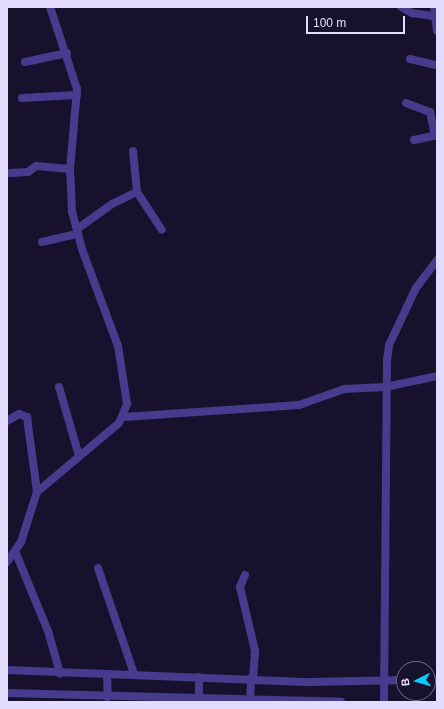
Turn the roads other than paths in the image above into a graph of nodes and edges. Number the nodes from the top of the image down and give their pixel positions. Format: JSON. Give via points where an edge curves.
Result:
{"nodes":[{"id":1,"x":50,"y":7,"type":"edge"},
{"id":2,"x":401,"y":7,"type":"edge"},
{"id":3,"x":434,"y":7,"type":"edge"},
{"id":4,"x":434,"y":16,"type":"junction"},
{"id":5,"x":437,"y":31,"type":"edge"},
{"id":6,"x":66,"y":53,"type":"junction"},
{"id":7,"x":410,"y":59,"type":"dead end"},
{"id":8,"x":25,"y":62,"type":"dead end"},
{"id":9,"x":437,"y":65,"type":"edge"},
{"id":10,"x":77,"y":95,"type":"junction"},
{"id":11,"x":22,"y":98,"type":"dead end"},
{"id":12,"x":406,"y":103,"type":"dead end"},
{"id":13,"x":436,"y":135,"type":"edge"},
{"id":14,"x":414,"y":140,"type":"dead end"},
{"id":15,"x":133,"y":151,"type":"dead end"},
{"id":16,"x":70,"y":169,"type":"junction"},
{"id":17,"x":10,"y":173,"type":"dead end"},
{"id":18,"x":136,"y":192,"type":"junction"},
{"id":19,"x":162,"y":230,"type":"dead end"},
{"id":20,"x":77,"y":231,"type":"junction"},
{"id":21,"x":42,"y":242,"type":"dead end"},
{"id":22,"x":436,"y":264,"type":"edge"},
{"id":23,"x":437,"y":376,"type":"edge"},
{"id":24,"x":59,"y":387,"type":"dead end"},
{"id":25,"x":386,"y":388,"type":"junction"},
{"id":26,"x":124,"y":417,"type":"junction"},
{"id":27,"x":7,"y":421,"type":"edge"},
{"id":28,"x":79,"y":456,"type":"junction"},
{"id":29,"x":37,"y":492,"type":"junction"},
{"id":30,"x":15,"y":551,"type":"junction"},
{"id":31,"x":7,"y":562,"type":"edge"},
{"id":32,"x":98,"y":568,"type":"dead end"},
{"id":33,"x":245,"y":575,"type":"dead end"},
{"id":34,"x":7,"y":670,"type":"edge"},
{"id":35,"x":60,"y":673,"type":"junction"},
{"id":36,"x":107,"y":674,"type":"junction"},
{"id":37,"x":134,"y":674,"type":"junction"},
{"id":38,"x":199,"y":677,"type":"junction"},
{"id":39,"x":252,"y":678,"type":"junction"},
{"id":40,"x":384,"y":680,"type":"junction"},
{"id":41,"x":396,"y":680,"type":"edge"},
{"id":42,"x":8,"y":691,"type":"edge"},
{"id":43,"x":108,"y":691,"type":"junction"},
{"id":44,"x":199,"y":694,"type":"junction"},
{"id":45,"x":250,"y":694,"type":"junction"},
{"id":46,"x":297,"y":701,"type":"edge"},
{"id":47,"x":384,"y":701,"type":"edge"},
{"id":48,"x":13,"y":702,"type":"edge"},
{"id":49,"x":341,"y":702,"type":"edge"}],
"edges":[{"from":1,"to":6,"type":"street"},
{"from":2,"to":4,"type":"street","via":[[412,13]]},
{"from":3,"to":4,"type":"street"},
{"from":4,"to":5,"type":"street"},
{"from":6,"to":8,"type":"street"},
{"from":6,"to":10,"type":"street"},
{"from":7,"to":9,"type":"street"},
{"from":10,"to":11,"type":"street"},
{"from":10,"to":16,"type":"street"},
{"from":12,"to":13,"type":"street","via":[[430,112]]},
{"from":13,"to":14,"type":"street"},
{"from":15,"to":18,"type":"street"},
{"from":16,"to":17,"type":"street","via":[[36,166],[28,172]]},
{"from":16,"to":20,"type":"street","via":[[70,191]]},
{"from":18,"to":19,"type":"street"},
{"from":18,"to":20,"type":"street","via":[[112,204]]},
{"from":20,"to":21,"type":"street"},
{"from":20,"to":26,"type":"street","via":[[118,346],[127,392]]},
{"from":22,"to":25,"type":"street","via":[[416,288],[389,345]]},
{"from":23,"to":25,"type":"street"},
{"from":24,"to":28,"type":"street"},
{"from":25,"to":26,"type":"street","via":[[344,389],[299,405]]},
{"from":25,"to":40,"type":"street"},
{"from":26,"to":28,"type":"street"},
{"from":27,"to":29,"type":"street","via":[[19,414],[27,417]]},
{"from":28,"to":29,"type":"street"},
{"from":29,"to":30,"type":"street"},
{"from":30,"to":31,"type":"street"},
{"from":30,"to":35,"type":"street","via":[[48,631]]},
{"from":32,"to":37,"type":"street"},
{"from":33,"to":39,"type":"street","via":[[240,587],[255,651]]},
{"from":34,"to":35,"type":"street"},
{"from":35,"to":36,"type":"street"},
{"from":36,"to":37,"type":"street"},
{"from":36,"to":43,"type":"street"},
{"from":37,"to":38,"type":"street"},
{"from":38,"to":39,"type":"street"},
{"from":38,"to":44,"type":"street"},
{"from":39,"to":40,"type":"street"},
{"from":39,"to":45,"type":"street"},
{"from":40,"to":41,"type":"street"},
{"from":40,"to":47,"type":"street"},
{"from":42,"to":43,"type":"street"},
{"from":42,"to":48,"type":"street"},
{"from":43,"to":44,"type":"street"},
{"from":44,"to":45,"type":"street"},
{"from":45,"to":46,"type":"street"},
{"from":46,"to":49,"type":"street"}]}
